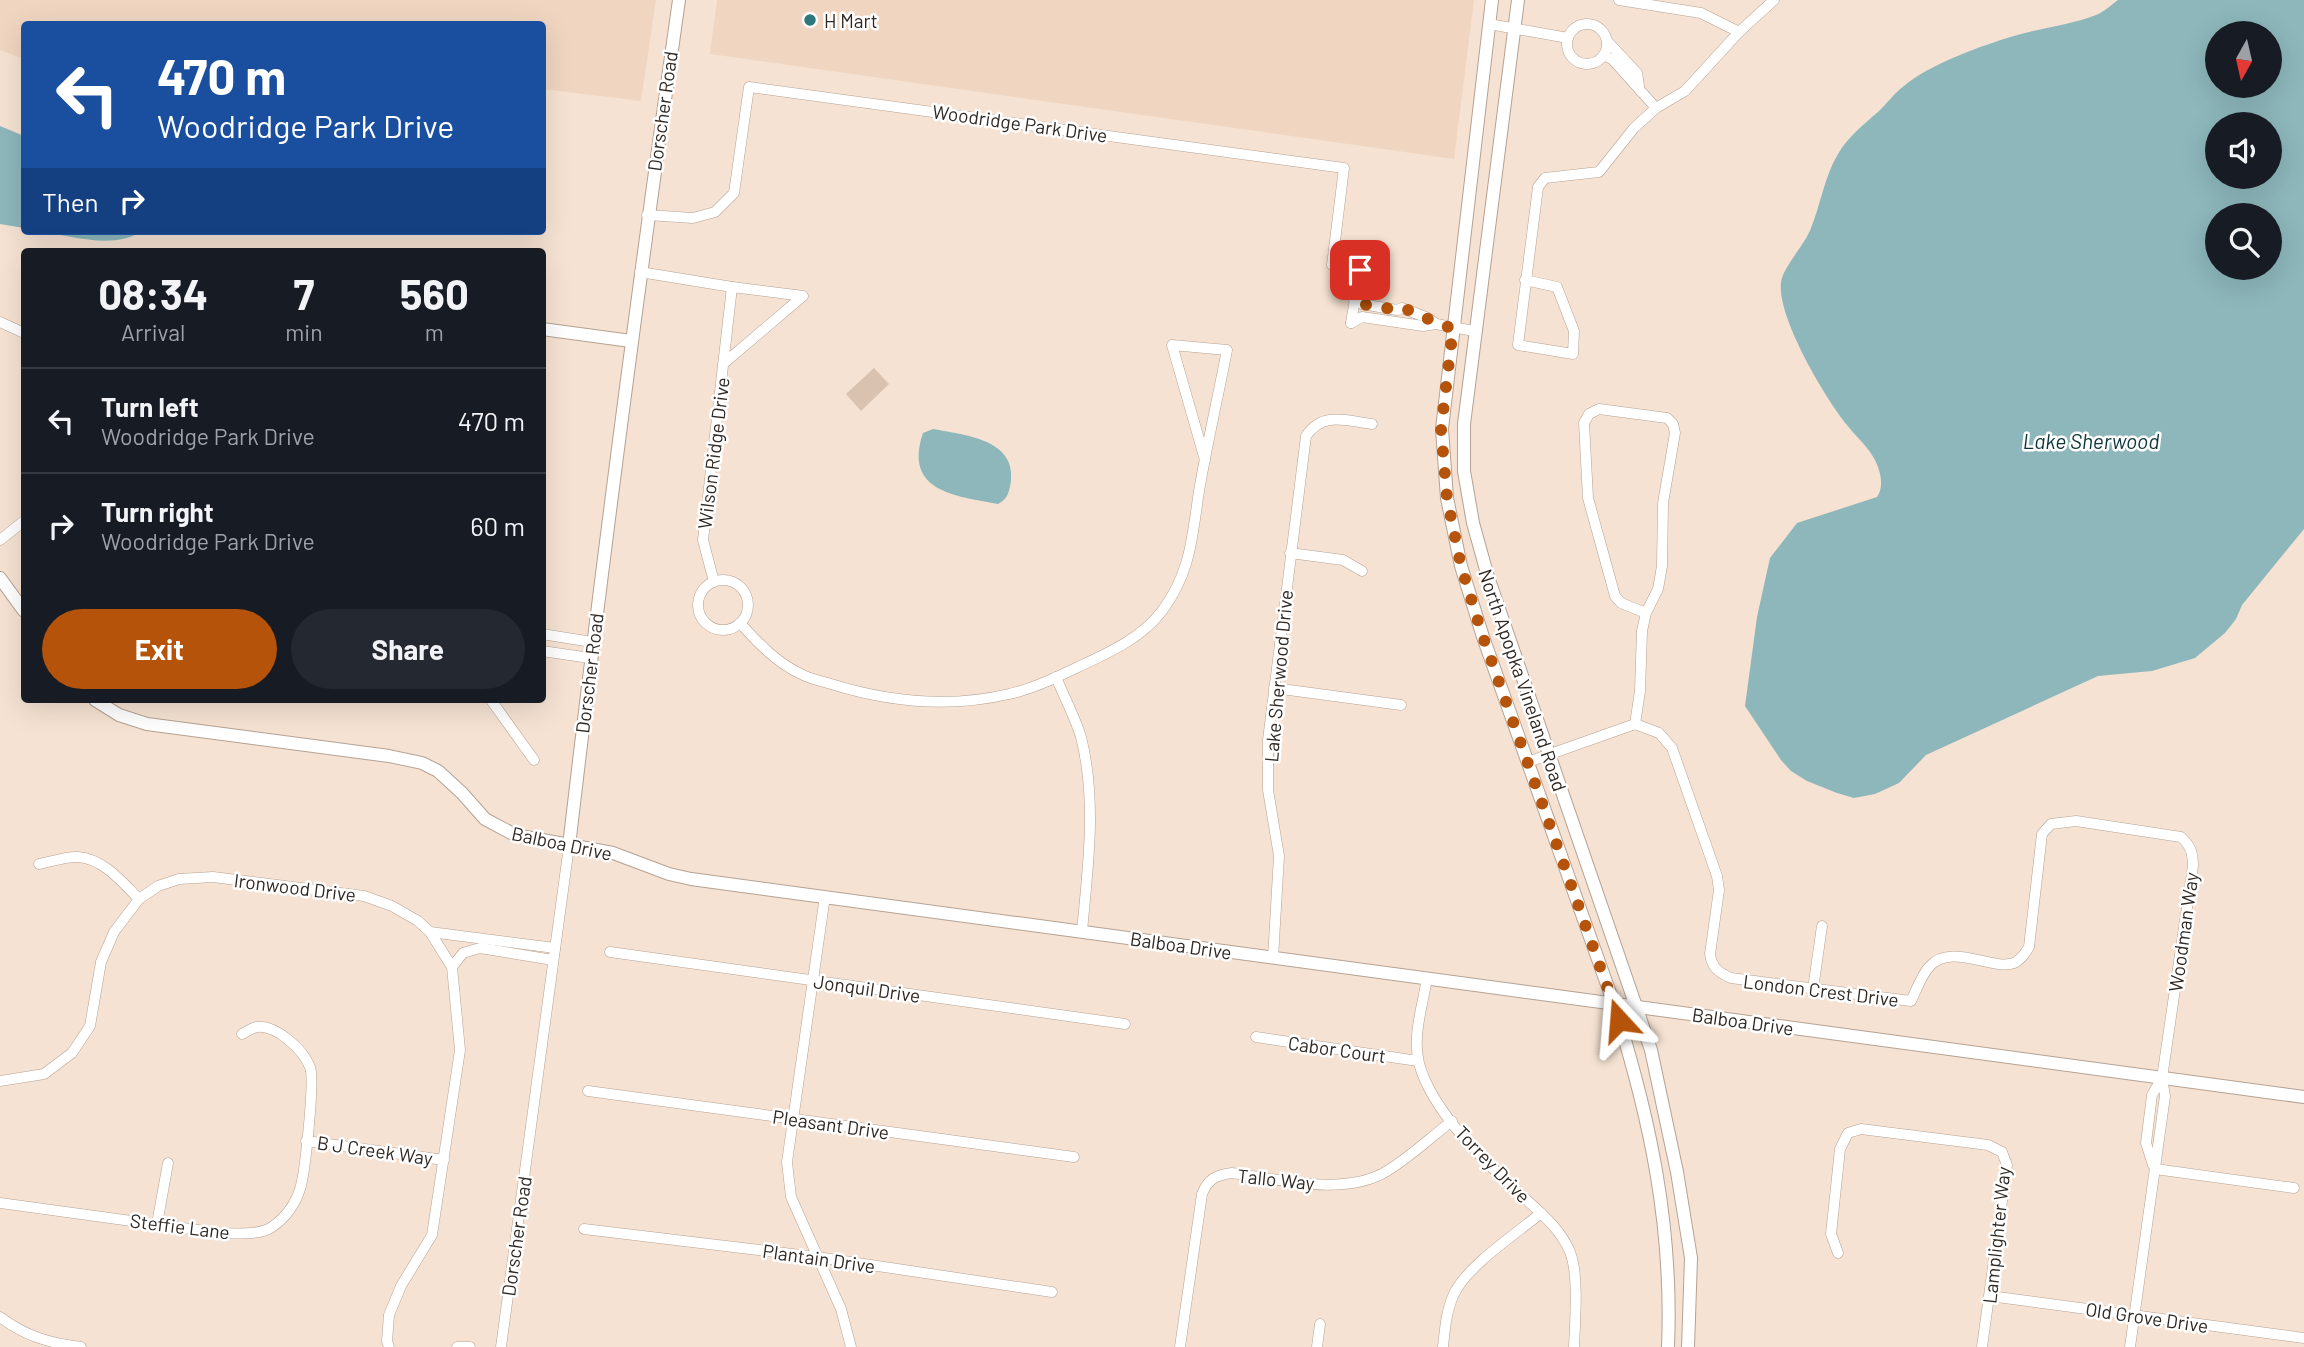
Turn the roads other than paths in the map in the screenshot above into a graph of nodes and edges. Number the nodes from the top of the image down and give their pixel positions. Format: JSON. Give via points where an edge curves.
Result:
{"nodes":[{"id":1,"x":679,"y":0,"type":"edge"},
{"id":2,"x":1492,"y":0,"type":"edge"},
{"id":3,"x":1518,"y":0,"type":"edge"},
{"id":4,"x":1619,"y":0,"type":"edge"},
{"id":5,"x":1774,"y":0,"type":"edge"},
{"id":6,"x":1489,"y":24,"type":"junction"},
{"id":7,"x":1514,"y":28,"type":"junction"},
{"id":8,"x":1739,"y":32,"type":"junction"},
{"id":9,"x":1568,"y":38,"type":"junction"},
{"id":10,"x":1608,"y":42,"type":"junction"},
{"id":11,"x":1604,"y":55,"type":"junction"},
{"id":12,"x":1639,"y":86,"type":"junction"},
{"id":13,"x":1656,"y":108,"type":"junction"},
{"id":14,"x":647,"y":215,"type":"junction"},
{"id":15,"x":640,"y":272,"type":"junction"},
{"id":16,"x":1525,"y":280,"type":"junction"},
{"id":17,"x":732,"y":287,"type":"junction"},
{"id":18,"x":1354,"y":299,"type":"junction"},
{"id":19,"x":0,"y":322,"type":"edge"},
{"id":20,"x":1436,"y":324,"type":"junction"},
{"id":21,"x":1453,"y":328,"type":"junction"},
{"id":22,"x":546,"y":330,"type":"edge"},
{"id":23,"x":1474,"y":331,"type":"junction"},
{"id":24,"x":21,"y":332,"type":"edge"},
{"id":25,"x":631,"y":341,"type":"junction"},
{"id":26,"x":723,"y":364,"type":"junction"},
{"id":27,"x":1372,"y":424,"type":"dead end"},
{"id":28,"x":1205,"y":460,"type":"junction"},
{"id":29,"x":21,"y":523,"type":"edge"},
{"id":30,"x":0,"y":540,"type":"edge"},
{"id":31,"x":1290,"y":553,"type":"junction"},
{"id":32,"x":1362,"y":571,"type":"dead end"},
{"id":33,"x":0,"y":578,"type":"edge"},
{"id":34,"x":714,"y":582,"type":"junction"},
{"id":35,"x":21,"y":607,"type":"edge"},
{"id":36,"x":1646,"y":613,"type":"junction"},
{"id":37,"x":740,"y":624,"type":"junction"},
{"id":38,"x":546,"y":635,"type":"edge"},
{"id":39,"x":592,"y":642,"type":"junction"},
{"id":40,"x":546,"y":652,"type":"edge"},
{"id":41,"x":590,"y":658,"type":"junction"},
{"id":42,"x":1056,"y":677,"type":"junction"},
{"id":43,"x":1274,"y":688,"type":"junction"},
{"id":44,"x":99,"y":703,"type":"edge"},
{"id":45,"x":493,"y":703,"type":"edge"},
{"id":46,"x":1401,"y":705,"type":"dead end"},
{"id":47,"x":1636,"y":724,"type":"junction"},
{"id":48,"x":1547,"y":754,"type":"junction"},
{"id":49,"x":534,"y":760,"type":"dead end"},
{"id":50,"x":1528,"y":762,"type":"junction"},
{"id":51,"x":569,"y":846,"type":"junction"},
{"id":52,"x":39,"y":864,"type":"dead end"},
{"id":53,"x":825,"y":897,"type":"junction"},
{"id":54,"x":138,"y":899,"type":"junction"},
{"id":55,"x":1822,"y":926,"type":"dead end"},
{"id":56,"x":430,"y":932,"type":"junction"},
{"id":57,"x":1082,"y":932,"type":"junction"},
{"id":58,"x":555,"y":948,"type":"junction"},
{"id":59,"x":610,"y":952,"type":"dead end"},
{"id":60,"x":1273,"y":958,"type":"junction"},
{"id":61,"x":553,"y":960,"type":"junction"},
{"id":62,"x":452,"y":967,"type":"junction"},
{"id":63,"x":1427,"y":978,"type":"junction"},
{"id":64,"x":813,"y":981,"type":"junction"},
{"id":65,"x":1813,"y":989,"type":"junction"},
{"id":66,"x":1911,"y":1001,"type":"joint"},
{"id":67,"x":1615,"y":1004,"type":"junction"},
{"id":68,"x":1637,"y":1007,"type":"junction"},
{"id":69,"x":1125,"y":1024,"type":"dead end"},
{"id":70,"x":242,"y":1034,"type":"dead end"},
{"id":71,"x":1256,"y":1037,"type":"dead end"},
{"id":72,"x":1418,"y":1061,"type":"junction"},
{"id":73,"x":2162,"y":1077,"type":"junction"},
{"id":74,"x":0,"y":1081,"type":"edge"},
{"id":75,"x":588,"y":1091,"type":"dead end"},
{"id":76,"x":2304,"y":1097,"type":"edge"},
{"id":77,"x":794,"y":1119,"type":"junction"},
{"id":78,"x":1452,"y":1121,"type":"junction"},
{"id":79,"x":306,"y":1141,"type":"junction"},
{"id":80,"x":1074,"y":1157,"type":"dead end"},
{"id":81,"x":444,"y":1160,"type":"junction"},
{"id":82,"x":168,"y":1163,"type":"dead end"},
{"id":83,"x":2155,"y":1169,"type":"junction"},
{"id":84,"x":2294,"y":1188,"type":"dead end"},
{"id":85,"x":0,"y":1203,"type":"edge"},
{"id":86,"x":1541,"y":1213,"type":"junction"},
{"id":87,"x":157,"y":1224,"type":"junction"},
{"id":88,"x":584,"y":1228,"type":"dead end"},
{"id":89,"x":1838,"y":1253,"type":"dead end"},
{"id":90,"x":817,"y":1257,"type":"junction"},
{"id":91,"x":1052,"y":1292,"type":"dead end"},
{"id":92,"x":1990,"y":1296,"type":"junction"},
{"id":93,"x":2134,"y":1315,"type":"junction"},
{"id":94,"x":0,"y":1317,"type":"edge"},
{"id":95,"x":1320,"y":1324,"type":"dead end"},
{"id":96,"x":2304,"y":1338,"type":"edge"},
{"id":97,"x":80,"y":1347,"type":"edge"},
{"id":98,"x":389,"y":1347,"type":"edge"},
{"id":99,"x":457,"y":1347,"type":"edge"},
{"id":100,"x":470,"y":1347,"type":"edge"},
{"id":101,"x":501,"y":1347,"type":"edge"},
{"id":102,"x":851,"y":1347,"type":"edge"},
{"id":103,"x":1180,"y":1347,"type":"edge"},
{"id":104,"x":1317,"y":1347,"type":"edge"},
{"id":105,"x":1443,"y":1347,"type":"edge"},
{"id":106,"x":1574,"y":1347,"type":"edge"},
{"id":107,"x":1668,"y":1347,"type":"edge"},
{"id":108,"x":1688,"y":1347,"type":"edge"},
{"id":109,"x":1982,"y":1347,"type":"edge"},
{"id":110,"x":2130,"y":1347,"type":"edge"}],
"edges":[{"from":1,"to":14,"type":"street","name":"Dorscher Road"},
{"from":2,"to":6,"type":"street","name":"North Apopka Vineland Road"},
{"from":3,"to":7,"type":"street","name":"North Apopka Vineland Road"},
{"from":4,"to":8,"type":"street","via":[[1701,13]]},
{"from":5,"to":8,"type":"street"},
{"from":6,"to":7,"type":"street"},
{"from":6,"to":21,"type":"street","name":"North Apopka Vineland Road"},
{"from":7,"to":9,"type":"street"},
{"from":7,"to":23,"type":"street","name":"North Apopka Vineland Road"},
{"from":8,"to":13,"type":"street","via":[[1685,91]]},
{"from":9,"to":10,"type":"street","via":[[1576,27],[1589,24],[1601,29]]},
{"from":9,"to":11,"type":"street","via":[[1569,51],[1578,61],[1592,63]]},
{"from":10,"to":11,"type":"street"},
{"from":10,"to":12,"type":"street","via":[[1637,73]]},
{"from":11,"to":12,"type":"street"},
{"from":12,"to":13,"type":"street"},
{"from":13,"to":16,"type":"street","via":[[1599,172],[1545,178],[1538,187]]},
{"from":14,"to":15,"type":"street","name":"Dorscher Road"},
{"from":14,"to":18,"type":"street","name":"Woodridge Park Drive","via":[[693,218],[715,212],[734,192],[750,87],[1343,168],[1332,265],[1356,269],[1350,287]]},
{"from":15,"to":17,"type":"street","name":"Wilson Ridge Drive"},
{"from":15,"to":25,"type":"street","name":"Dorscher Road"},
{"from":16,"to":16,"type":"street","via":[[1557,287],[1574,331],[1573,354],[1518,345]]},
{"from":17,"to":26,"type":"street","name":"Wilson Ridge Drive"},
{"from":17,"to":26,"type":"street","name":"Wilson Ridge Drive","via":[[803,296]]},
{"from":18,"to":20,"type":"street","name":"Woodridge Park Drive","via":[[1402,308]]},
{"from":18,"to":20,"type":"street","name":"Woodridge Park Drive","via":[[1351,323],[1362,317]]},
{"from":19,"to":24,"type":"street"},
{"from":20,"to":21,"type":"street","name":"Woodridge Park Drive"},
{"from":21,"to":23,"type":"street","name":"Woodridge Park Drive"},
{"from":21,"to":50,"type":"street","name":"North Apopka Vineland Road","via":[[1441,429],[1447,498],[1461,566]]},
{"from":22,"to":25,"type":"street"},
{"from":23,"to":48,"type":"street","name":"North Apopka Vineland Road","via":[[1464,471],[1488,577]]},
{"from":25,"to":39,"type":"street","name":"Dorscher Road"},
{"from":26,"to":34,"type":"street","name":"Wilson Ridge Drive","via":[[703,540]]},
{"from":27,"to":31,"type":"street","name":"Lake Sherwood Drive","via":[[1325,419],[1312,426],[1306,436]]},
{"from":28,"to":28,"type":"street","via":[[1227,350],[1172,345],[1187,396]]},
{"from":28,"to":42,"type":"street","via":[[1195,533],[1182,577],[1162,611],[1146,628],[1105,654]]},
{"from":29,"to":30,"type":"street"},
{"from":31,"to":32,"type":"street","via":[[1343,560]]},
{"from":31,"to":43,"type":"street","name":"Lake Sherwood Drive"},
{"from":33,"to":35,"type":"street"},
{"from":34,"to":37,"type":"street","via":[[732,582],[745,593],[748,608]]},
{"from":34,"to":37,"type":"street","via":[[706,586],[699,600],[703,619],[717,629]]},
{"from":36,"to":36,"type":"street","via":[[1658,589],[1662,566],[1663,503],[1673,424],[1667,418],[1599,410],[1589,414],[1584,423],[1588,498],[1615,596]]},
{"from":36,"to":47,"type":"street"},
{"from":37,"to":42,"type":"street","via":[[772,656],[801,675],[861,693],[965,703],[1012,694]]},
{"from":38,"to":39,"type":"street"},
{"from":39,"to":41,"type":"street","name":"Dorscher Road"},
{"from":40,"to":41,"type":"street"},
{"from":41,"to":51,"type":"street","name":"Dorscher Road"},
{"from":42,"to":57,"type":"street","via":[[1080,734],[1088,774],[1091,830]]},
{"from":43,"to":46,"type":"street"},
{"from":43,"to":60,"type":"street","name":"Lake Sherwood Drive","via":[[1268,740],[1268,790],[1279,868]]},
{"from":44,"to":51,"type":"street","name":"Balboa Drive","via":[[147,724],[422,763],[450,780],[497,828]]},
{"from":45,"to":49,"type":"street"},
{"from":47,"to":48,"type":"street"},
{"from":47,"to":65,"type":"street","name":"London Crest Drive","via":[[1659,733],[1672,748],[1717,876],[1710,954],[1717,972]]},
{"from":48,"to":50,"type":"street"},
{"from":48,"to":68,"type":"street","name":"North Apopka Vineland Road"},
{"from":50,"to":67,"type":"street","name":"North Apopka Vineland Road"},
{"from":51,"to":53,"type":"street","name":"Balboa Drive","via":[[613,853],[691,879]]},
{"from":51,"to":58,"type":"street","name":"Dorscher Road"},
{"from":52,"to":54,"type":"street","via":[[76,856],[95,860]]},
{"from":53,"to":57,"type":"street","name":"Balboa Drive"},
{"from":53,"to":64,"type":"street"},
{"from":54,"to":56,"type":"street","name":"Ironwood Drive","via":[[179,878],[214,877],[364,896],[392,906]]},
{"from":54,"to":74,"type":"street","name":"Ironwood Drive","via":[[114,932],[101,962],[90,1026],[72,1053],[44,1073]]},
{"from":55,"to":65,"type":"street"},
{"from":56,"to":58,"type":"street"},
{"from":56,"to":62,"type":"street","name":"Ironwood Drive"},
{"from":57,"to":60,"type":"street","name":"Balboa Drive"},
{"from":58,"to":61,"type":"street","name":"Dorscher Road"},
{"from":59,"to":64,"type":"street","name":"Jonquil Drive"},
{"from":60,"to":63,"type":"street","name":"Balboa Drive"},
{"from":61,"to":62,"type":"street","via":[[480,948],[463,953]]},
{"from":61,"to":101,"type":"street","name":"Dorscher Road"},
{"from":62,"to":81,"type":"street","name":"Ironwood Drive","via":[[460,1050]]},
{"from":63,"to":67,"type":"street","name":"Balboa Drive"},
{"from":63,"to":72,"type":"street","name":"Torrey Drive"},
{"from":64,"to":69,"type":"street","name":"Jonquil Drive"},
{"from":64,"to":77,"type":"street"},
{"from":65,"to":66,"type":"street","name":"London Crest Drive"},
{"from":66,"to":73,"type":"street","name":"Woodman Way","via":[[1929,967],[1940,958],[2012,964],[2022,958],[2029,947],[2042,834],[2051,824],[2076,821],[2181,837],[2193,852],[2193,866]]},
{"from":67,"to":68,"type":"street","name":"Balboa Drive"},
{"from":67,"to":107,"type":"street","name":"North Apopka Vineland Road","via":[[1633,1061],[1664,1215],[1670,1296]]},
{"from":68,"to":73,"type":"street","name":"Balboa Drive"},
{"from":68,"to":108,"type":"street","name":"North Apopka Vineland Road","via":[[1661,1092],[1691,1258]]},
{"from":70,"to":79,"type":"street","name":"Steffie Lane","via":[[257,1027],[280,1033],[298,1048],[310,1067]]},
{"from":71,"to":72,"type":"street","name":"Cabor Court"},
{"from":72,"to":78,"type":"street","name":"Torrey Drive","via":[[1430,1092]]},
{"from":73,"to":76,"type":"street","name":"Balboa Drive"},
{"from":73,"to":83,"type":"street","name":"Woodman Way","via":[[2152,1095],[2146,1143]]},
{"from":75,"to":77,"type":"street","name":"Pleasant Drive"},
{"from":77,"to":80,"type":"street","name":"Pleasant Drive"},
{"from":77,"to":90,"type":"street","via":[[787,1162],[791,1197]]},
{"from":78,"to":86,"type":"street","name":"Torrey Drive","via":[[1497,1173]]},
{"from":78,"to":103,"type":"street","name":"Tallo Way","via":[[1387,1172],[1365,1181],[1340,1186],[1232,1173],[1218,1175],[1206,1184]]},
{"from":79,"to":81,"type":"street","name":"B J Creek Way"},
{"from":79,"to":87,"type":"street","name":"Steffie Lane","via":[[300,1188],[287,1214],[269,1229],[219,1233]]},
{"from":81,"to":98,"type":"street","name":"Ironwood Drive","via":[[432,1235],[389,1315]]},
{"from":82,"to":87,"type":"street"},
{"from":83,"to":84,"type":"street"},
{"from":83,"to":93,"type":"street","name":"Woodman Way"},
{"from":85,"to":87,"type":"street","name":"Steffie Lane"},
{"from":86,"to":105,"type":"street","via":[[1469,1272],[1451,1302]]},
{"from":86,"to":106,"type":"street","name":"Torrey Drive","via":[[1558,1231],[1573,1259]]},
{"from":88,"to":90,"type":"street","name":"Plantain Drive"},
{"from":89,"to":92,"type":"street","name":"Lamplighter Way","via":[[1831,1234],[1840,1149],[1848,1133],[1861,1129],[1988,1145],[2002,1152],[2007,1165]]},
{"from":90,"to":91,"type":"street","name":"Plantain Drive"},
{"from":90,"to":102,"type":"street","via":[[841,1309]]},
{"from":92,"to":93,"type":"street","name":"Old Grove Drive"},
{"from":92,"to":109,"type":"street","name":"Lamplighter Way"},
{"from":93,"to":96,"type":"street","name":"Old Grove Drive"},
{"from":93,"to":110,"type":"street","name":"Woodman Way"},
{"from":94,"to":97,"type":"street","via":[[48,1343]]},
{"from":95,"to":104,"type":"street"},
{"from":99,"to":100,"type":"street"}]}
